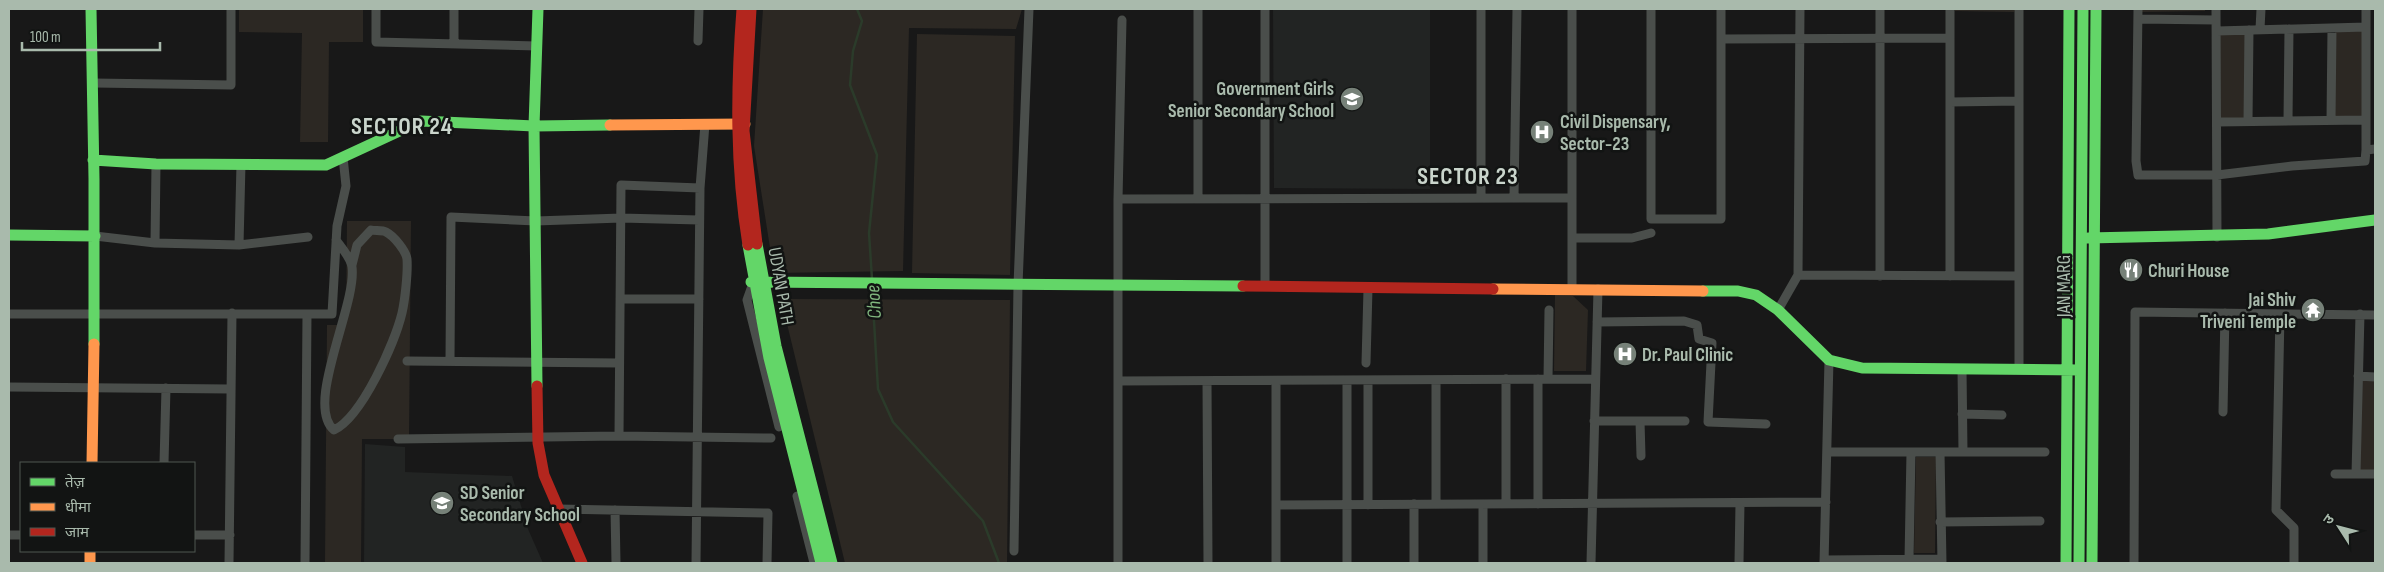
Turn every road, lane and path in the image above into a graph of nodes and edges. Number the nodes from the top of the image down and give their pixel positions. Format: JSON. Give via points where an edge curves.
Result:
{"nodes":[{"id":1,"x":91,"y":9,"type":"edge"},
{"id":2,"x":231,"y":9,"type":"edge"},
{"id":3,"x":376,"y":9,"type":"edge"},
{"id":4,"x":454,"y":9,"type":"edge"},
{"id":5,"x":538,"y":9,"type":"edge"},
{"id":6,"x":699,"y":9,"type":"edge"},
{"id":7,"x":742,"y":9,"type":"edge"},
{"id":8,"x":751,"y":9,"type":"edge"},
{"id":9,"x":1029,"y":9,"type":"edge"},
{"id":10,"x":1198,"y":9,"type":"edge"},
{"id":11,"x":1265,"y":9,"type":"edge"},
{"id":12,"x":1481,"y":9,"type":"edge"},
{"id":13,"x":1517,"y":9,"type":"edge"},
{"id":14,"x":1572,"y":9,"type":"edge"},
{"id":15,"x":1651,"y":9,"type":"edge"},
{"id":16,"x":1721,"y":9,"type":"edge"},
{"id":17,"x":1800,"y":9,"type":"edge"},
{"id":18,"x":1880,"y":9,"type":"edge"},
{"id":19,"x":1950,"y":9,"type":"edge"},
{"id":20,"x":2019,"y":9,"type":"edge"},
{"id":21,"x":2069,"y":9,"type":"edge"},
{"id":22,"x":2083,"y":9,"type":"edge"},
{"id":23,"x":2096,"y":9,"type":"edge"},
{"id":24,"x":2138,"y":9,"type":"edge"},
{"id":25,"x":2216,"y":9,"type":"edge"},
{"id":26,"x":2261,"y":9,"type":"edge"},
{"id":27,"x":2366,"y":9,"type":"edge"},
{"id":28,"x":2138,"y":19,"type":"junction"},
{"id":29,"x":1122,"y":20,"type":"dead end"},
{"id":30,"x":2216,"y":20,"type":"junction"},
{"id":31,"x":2366,"y":27,"type":"junction"},
{"id":32,"x":2332,"y":28,"type":"junction"},
{"id":33,"x":2260,"y":29,"type":"junction"},
{"id":34,"x":2289,"y":29,"type":"junction"},
{"id":35,"x":2249,"y":30,"type":"junction"},
{"id":36,"x":2217,"y":31,"type":"junction"},
{"id":37,"x":1800,"y":38,"type":"junction"},
{"id":38,"x":1880,"y":38,"type":"junction"},
{"id":39,"x":1950,"y":38,"type":"junction"},
{"id":40,"x":1721,"y":39,"type":"junction"},
{"id":41,"x":698,"y":40,"type":"dead end"},
{"id":42,"x":454,"y":43,"type":"junction"},
{"id":43,"x":537,"y":46,"type":"junction"},
{"id":44,"x":94,"y":84,"type":"junction"},
{"id":45,"x":2019,"y":101,"type":"junction"},
{"id":46,"x":1950,"y":102,"type":"junction"},
{"id":47,"x":2288,"y":120,"type":"junction"},
{"id":48,"x":2331,"y":120,"type":"junction"},
{"id":49,"x":2365,"y":120,"type":"junction"},
{"id":50,"x":2248,"y":121,"type":"junction"},
{"id":51,"x":2217,"y":122,"type":"junction"},
{"id":52,"x":705,"y":124,"type":"junction"},
{"id":53,"x":740,"y":124,"type":"junction"},
{"id":54,"x":534,"y":126,"type":"junction"},
{"id":55,"x":2371,"y":149,"type":"edge"},
{"id":56,"x":343,"y":157,"type":"junction"},
{"id":57,"x":93,"y":160,"type":"junction"},
{"id":58,"x":156,"y":164,"type":"junction"},
{"id":59,"x":241,"y":164,"type":"junction"},
{"id":60,"x":2217,"y":175,"type":"junction"},
{"id":61,"x":700,"y":188,"type":"junction"},
{"id":62,"x":1481,"y":197,"type":"junction"},
{"id":63,"x":1514,"y":197,"type":"junction"},
{"id":64,"x":1118,"y":198,"type":"junction"},
{"id":65,"x":1198,"y":198,"type":"junction"},
{"id":66,"x":1265,"y":198,"type":"junction"},
{"id":67,"x":1572,"y":198,"type":"junction"},
{"id":68,"x":620,"y":218,"type":"junction"},
{"id":69,"x":699,"y":220,"type":"junction"},
{"id":70,"x":2375,"y":220,"type":"edge"},
{"id":71,"x":536,"y":222,"type":"junction"},
{"id":72,"x":1652,"y":233,"type":"dead end"},
{"id":73,"x":9,"y":234,"type":"edge"},
{"id":74,"x":95,"y":236,"type":"junction"},
{"id":75,"x":308,"y":236,"type":"dead end"},
{"id":76,"x":2217,"y":237,"type":"junction"},
{"id":77,"x":1572,"y":238,"type":"junction"},
{"id":78,"x":2068,"y":238,"type":"junction"},
{"id":79,"x":2081,"y":238,"type":"junction"},
{"id":80,"x":2095,"y":238,"type":"junction"},
{"id":81,"x":336,"y":240,"type":"junction"},
{"id":82,"x":155,"y":243,"type":"junction"},
{"id":83,"x":239,"y":245,"type":"junction"},
{"id":84,"x":352,"y":265,"type":"junction"},
{"id":85,"x":1798,"y":276,"type":"junction"},
{"id":86,"x":1880,"y":276,"type":"junction"},
{"id":87,"x":1950,"y":276,"type":"junction"},
{"id":88,"x":2019,"y":276,"type":"junction"},
{"id":89,"x":755,"y":284,"type":"junction"},
{"id":90,"x":1018,"y":284,"type":"junction"},
{"id":91,"x":1118,"y":285,"type":"junction"},
{"id":92,"x":1265,"y":286,"type":"junction"},
{"id":93,"x":1368,"y":288,"type":"junction"},
{"id":94,"x":1598,"y":289,"type":"junction"},
{"id":95,"x":1572,"y":290,"type":"junction"},
{"id":96,"x":699,"y":299,"type":"junction"},
{"id":97,"x":620,"y":300,"type":"junction"},
{"id":98,"x":1549,"y":310,"type":"dead end"},
{"id":99,"x":1778,"y":310,"type":"junction"},
{"id":100,"x":94,"y":313,"type":"junction"},
{"id":101,"x":2225,"y":313,"type":"junction"},
{"id":102,"x":9,"y":314,"type":"edge"},
{"id":103,"x":232,"y":314,"type":"junction"},
{"id":104,"x":307,"y":314,"type":"junction"},
{"id":105,"x":2280,"y":314,"type":"junction"},
{"id":106,"x":2360,"y":314,"type":"junction"},
{"id":107,"x":2375,"y":315,"type":"edge"},
{"id":108,"x":1597,"y":322,"type":"junction"},
{"id":109,"x":1829,"y":360,"type":"junction"},
{"id":110,"x":407,"y":361,"type":"dead end"},
{"id":111,"x":450,"y":361,"type":"junction"},
{"id":112,"x":538,"y":362,"type":"junction"},
{"id":113,"x":619,"y":363,"type":"junction"},
{"id":114,"x":1366,"y":363,"type":"dead end"},
{"id":115,"x":1962,"y":369,"type":"junction"},
{"id":116,"x":2019,"y":369,"type":"junction"},
{"id":117,"x":2067,"y":370,"type":"junction"},
{"id":118,"x":2080,"y":370,"type":"junction"},
{"id":119,"x":2358,"y":376,"type":"junction"},
{"id":120,"x":2375,"y":377,"type":"edge"},
{"id":121,"x":1506,"y":379,"type":"junction"},
{"id":122,"x":1538,"y":379,"type":"junction"},
{"id":123,"x":1548,"y":379,"type":"junction"},
{"id":124,"x":1595,"y":379,"type":"junction"},
{"id":125,"x":1276,"y":380,"type":"junction"},
{"id":126,"x":1348,"y":380,"type":"junction"},
{"id":127,"x":1368,"y":380,"type":"junction"},
{"id":128,"x":1436,"y":380,"type":"junction"},
{"id":129,"x":1118,"y":381,"type":"junction"},
{"id":130,"x":1208,"y":381,"type":"junction"},
{"id":131,"x":9,"y":387,"type":"edge"},
{"id":132,"x":93,"y":388,"type":"junction"},
{"id":133,"x":166,"y":388,"type":"junction"},
{"id":134,"x":230,"y":389,"type":"junction"},
{"id":135,"x":2223,"y":412,"type":"dead end"},
{"id":136,"x":1962,"y":414,"type":"junction"},
{"id":137,"x":2002,"y":415,"type":"dead end"},
{"id":138,"x":1685,"y":420,"type":"dead end"},
{"id":139,"x":1594,"y":421,"type":"junction"},
{"id":140,"x":1640,"y":421,"type":"junction"},
{"id":141,"x":1766,"y":424,"type":"dead end"},
{"id":142,"x":619,"y":436,"type":"junction"},
{"id":143,"x":698,"y":437,"type":"junction"},
{"id":144,"x":538,"y":438,"type":"junction"},
{"id":145,"x":771,"y":438,"type":"dead end"},
{"id":146,"x":398,"y":439,"type":"dead end"},
{"id":147,"x":1827,"y":452,"type":"junction"},
{"id":148,"x":1911,"y":452,"type":"junction"},
{"id":149,"x":1940,"y":452,"type":"junction"},
{"id":150,"x":1963,"y":452,"type":"junction"},
{"id":151,"x":2045,"y":452,"type":"dead end"},
{"id":152,"x":1641,"y":456,"type":"dead end"},
{"id":153,"x":92,"y":462,"type":"edge"},
{"id":154,"x":164,"y":462,"type":"edge"},
{"id":155,"x":2335,"y":474,"type":"dead end"},
{"id":156,"x":2356,"y":474,"type":"junction"},
{"id":157,"x":2375,"y":474,"type":"edge"},
{"id":158,"x":1826,"y":502,"type":"junction"},
{"id":159,"x":1740,"y":503,"type":"junction"},
{"id":160,"x":1414,"y":504,"type":"junction"},
{"id":161,"x":1436,"y":504,"type":"junction"},
{"id":162,"x":1482,"y":504,"type":"junction"},
{"id":163,"x":1506,"y":504,"type":"junction"},
{"id":164,"x":1538,"y":504,"type":"junction"},
{"id":165,"x":1592,"y":504,"type":"junction"},
{"id":166,"x":1276,"y":505,"type":"junction"},
{"id":167,"x":1347,"y":505,"type":"junction"},
{"id":168,"x":1368,"y":505,"type":"junction"},
{"id":169,"x":558,"y":509,"type":"junction"},
{"id":170,"x":615,"y":510,"type":"junction"},
{"id":171,"x":697,"y":511,"type":"junction"},
{"id":172,"x":2040,"y":521,"type":"dead end"},
{"id":173,"x":1940,"y":522,"type":"junction"},
{"id":174,"x":195,"y":535,"type":"edge"},
{"id":175,"x":230,"y":535,"type":"junction"},
{"id":176,"x":1014,"y":551,"type":"dead end"},
{"id":177,"x":1909,"y":560,"type":"junction"},
{"id":178,"x":1942,"y":561,"type":"edge"},
{"id":179,"x":1824,"y":562,"type":"edge"},
{"id":180,"x":229,"y":563,"type":"edge"},
{"id":181,"x":305,"y":563,"type":"edge"},
{"id":182,"x":582,"y":563,"type":"edge"},
{"id":183,"x":616,"y":563,"type":"edge"},
{"id":184,"x":696,"y":563,"type":"edge"},
{"id":185,"x":768,"y":563,"type":"edge"},
{"id":186,"x":814,"y":563,"type":"edge"},
{"id":187,"x":821,"y":563,"type":"edge"},
{"id":188,"x":832,"y":563,"type":"edge"},
{"id":189,"x":1118,"y":563,"type":"edge"},
{"id":190,"x":1208,"y":563,"type":"edge"},
{"id":191,"x":1276,"y":563,"type":"edge"},
{"id":192,"x":1348,"y":563,"type":"edge"},
{"id":193,"x":1414,"y":563,"type":"edge"},
{"id":194,"x":1482,"y":563,"type":"edge"},
{"id":195,"x":1591,"y":563,"type":"edge"},
{"id":196,"x":1739,"y":563,"type":"edge"},
{"id":197,"x":2066,"y":563,"type":"edge"},
{"id":198,"x":2079,"y":563,"type":"edge"},
{"id":199,"x":2092,"y":563,"type":"edge"},
{"id":200,"x":2134,"y":563,"type":"edge"},
{"id":201,"x":2294,"y":563,"type":"edge"}],
"edges":[{"from":1,"to":44,"type":"street"},
{"from":2,"to":44,"type":"street","via":[[231,85]]},
{"from":3,"to":42,"type":"street","via":[[376,42]]},
{"from":4,"to":42,"type":"street"},
{"from":5,"to":43,"type":"street"},
{"from":6,"to":41,"type":"street"},
{"from":7,"to":53,"type":"street","name":"UDYAN PATH"},
{"from":8,"to":53,"type":"street","name":"UDYAN PATH"},
{"from":9,"to":90,"type":"street"},
{"from":10,"to":65,"type":"street"},
{"from":11,"to":66,"type":"street"},
{"from":12,"to":62,"type":"street"},
{"from":13,"to":63,"type":"street"},
{"from":14,"to":67,"type":"street"},
{"from":15,"to":40,"type":"street","via":[[1651,219],[1721,219]]},
{"from":16,"to":40,"type":"street"},
{"from":17,"to":37,"type":"street"},
{"from":18,"to":38,"type":"street"},
{"from":19,"to":39,"type":"street"},
{"from":20,"to":45,"type":"street"},
{"from":21,"to":78,"type":"street","name":"JAN MARG"},
{"from":22,"to":79,"type":"street","name":"JAN MARG"},
{"from":23,"to":80,"type":"street"},
{"from":24,"to":28,"type":"street"},
{"from":25,"to":30,"type":"street"},
{"from":26,"to":33,"type":"street"},
{"from":27,"to":31,"type":"street"},
{"from":28,"to":30,"type":"street"},
{"from":28,"to":60,"type":"street","via":[[2138,175]]},
{"from":29,"to":64,"type":"street"},
{"from":30,"to":36,"type":"street"},
{"from":31,"to":32,"type":"street"},
{"from":31,"to":49,"type":"street"},
{"from":32,"to":34,"type":"street"},
{"from":32,"to":48,"type":"street"},
{"from":33,"to":34,"type":"street"},
{"from":33,"to":35,"type":"street"},
{"from":34,"to":47,"type":"street"},
{"from":35,"to":36,"type":"street"},
{"from":35,"to":50,"type":"street"},
{"from":36,"to":51,"type":"street"},
{"from":37,"to":38,"type":"street"},
{"from":37,"to":40,"type":"street"},
{"from":37,"to":85,"type":"street"},
{"from":38,"to":39,"type":"street"},
{"from":38,"to":86,"type":"street"},
{"from":39,"to":46,"type":"street"},
{"from":42,"to":43,"type":"street"},
{"from":43,"to":54,"type":"street"},
{"from":44,"to":57,"type":"street"},
{"from":45,"to":46,"type":"street"},
{"from":45,"to":88,"type":"street"},
{"from":46,"to":87,"type":"street"},
{"from":47,"to":48,"type":"street"},
{"from":47,"to":50,"type":"street"},
{"from":48,"to":49,"type":"street"},
{"from":49,"to":55,"type":"street"},
{"from":50,"to":51,"type":"street"},
{"from":51,"to":60,"type":"street"},
{"from":52,"to":53,"type":"street"},
{"from":52,"to":54,"type":"street"},
{"from":52,"to":61,"type":"street"},
{"from":53,"to":89,"type":"street","name":"UDYAN PATH","via":[[750,194]]},
{"from":54,"to":56,"type":"street","via":[[422,121]]},
{"from":54,"to":71,"type":"street"},
{"from":55,"to":60,"type":"street","via":[[2365,161]]},
{"from":56,"to":59,"type":"street","via":[[326,165]]},
{"from":56,"to":81,"type":"street","via":[[346,186]]},
{"from":57,"to":58,"type":"street"},
{"from":57,"to":74,"type":"street"},
{"from":58,"to":59,"type":"street"},
{"from":58,"to":82,"type":"street"},
{"from":59,"to":83,"type":"street"},
{"from":60,"to":76,"type":"street"},
{"from":61,"to":68,"type":"street","via":[[621,185]]},
{"from":61,"to":69,"type":"street"},
{"from":62,"to":63,"type":"street"},
{"from":62,"to":66,"type":"street"},
{"from":63,"to":67,"type":"street"},
{"from":64,"to":65,"type":"street"},
{"from":64,"to":91,"type":"street"},
{"from":65,"to":66,"type":"street"},
{"from":66,"to":92,"type":"street"},
{"from":67,"to":77,"type":"street"},
{"from":68,"to":69,"type":"street"},
{"from":68,"to":71,"type":"street"},
{"from":68,"to":97,"type":"street"},
{"from":69,"to":96,"type":"street"},
{"from":70,"to":76,"type":"street","via":[[2327,229]]},
{"from":71,"to":111,"type":"street","via":[[451,217]]},
{"from":71,"to":112,"type":"street"},
{"from":72,"to":77,"type":"street","via":[[1632,238]]},
{"from":73,"to":74,"type":"street"},
{"from":74,"to":82,"type":"street"},
{"from":74,"to":100,"type":"street"},
{"from":75,"to":83,"type":"street"},
{"from":76,"to":80,"type":"street"},
{"from":77,"to":95,"type":"street"},
{"from":78,"to":79,"type":"street"},
{"from":78,"to":117,"type":"street","name":"JAN MARG"},
{"from":79,"to":80,"type":"street"},
{"from":79,"to":118,"type":"street","name":"JAN MARG"},
{"from":80,"to":199,"type":"street"},
{"from":81,"to":84,"type":"street"},
{"from":81,"to":104,"type":"street","via":[[332,314]]},
{"from":82,"to":83,"type":"street"},
{"from":84,"to":84,"type":"street","via":[[347,309],[326,382],[324,406],[328,424],[334,430],[343,426],[368,393],[383,362],[402,312],[407,258],[386,232],[371,230],[357,244]]},
{"from":85,"to":86,"type":"street"},
{"from":85,"to":99,"type":"street"},
{"from":86,"to":87,"type":"street"},
{"from":87,"to":88,"type":"street"},
{"from":88,"to":116,"type":"street"},
{"from":89,"to":90,"type":"street"},
{"from":89,"to":186,"type":"street","via":[[747,300]]},
{"from":89,"to":187,"type":"street","name":"UDYAN PATH","via":[[764,347]]},
{"from":89,"to":188,"type":"street","name":"UDYAN PATH","via":[[776,346]]},
{"from":90,"to":91,"type":"street"},
{"from":90,"to":176,"type":"street"},
{"from":91,"to":92,"type":"street"},
{"from":91,"to":129,"type":"street"},
{"from":92,"to":93,"type":"street"},
{"from":93,"to":95,"type":"street"},
{"from":93,"to":114,"type":"street"},
{"from":94,"to":95,"type":"street"},
{"from":94,"to":99,"type":"street","via":[[1738,291],[1756,295]]},
{"from":94,"to":108,"type":"street"},
{"from":96,"to":97,"type":"street"},
{"from":96,"to":143,"type":"street"},
{"from":97,"to":113,"type":"street"},
{"from":98,"to":123,"type":"street"},
{"from":99,"to":109,"type":"street"},
{"from":100,"to":102,"type":"street"},
{"from":100,"to":103,"type":"street"},
{"from":100,"to":132,"type":"street"},
{"from":101,"to":105,"type":"street"},
{"from":101,"to":135,"type":"street"},
{"from":101,"to":200,"type":"street","via":[[2135,312]]},
{"from":103,"to":104,"type":"street"},
{"from":103,"to":134,"type":"street"},
{"from":104,"to":181,"type":"street"},
{"from":105,"to":106,"type":"street"},
{"from":105,"to":201,"type":"street","via":[[2276,510],[2294,528]]},
{"from":106,"to":107,"type":"street"},
{"from":106,"to":119,"type":"street"},
{"from":108,"to":124,"type":"street"},
{"from":108,"to":141,"type":"street","via":[[1684,321],[1697,324],[1699,338],[1712,343],[1708,422]]},
{"from":109,"to":115,"type":"street","via":[[1862,368]]},
{"from":109,"to":147,"type":"street"},
{"from":110,"to":111,"type":"street"},
{"from":111,"to":112,"type":"street"},
{"from":112,"to":113,"type":"street"},
{"from":112,"to":144,"type":"street"},
{"from":113,"to":142,"type":"street"},
{"from":115,"to":116,"type":"street"},
{"from":115,"to":136,"type":"street"},
{"from":116,"to":117,"type":"street"},
{"from":117,"to":118,"type":"street"},
{"from":117,"to":197,"type":"street","name":"JAN MARG"},
{"from":118,"to":198,"type":"street","name":"JAN MARG"},
{"from":119,"to":120,"type":"street"},
{"from":119,"to":156,"type":"street"},
{"from":121,"to":122,"type":"street"},
{"from":121,"to":128,"type":"street"},
{"from":121,"to":163,"type":"street"},
{"from":122,"to":123,"type":"street"},
{"from":122,"to":164,"type":"street"},
{"from":123,"to":124,"type":"street"},
{"from":124,"to":139,"type":"street"},
{"from":125,"to":126,"type":"street"},
{"from":125,"to":130,"type":"street"},
{"from":125,"to":166,"type":"street"},
{"from":126,"to":127,"type":"street"},
{"from":126,"to":167,"type":"street"},
{"from":127,"to":128,"type":"street"},
{"from":127,"to":168,"type":"street"},
{"from":128,"to":161,"type":"street"},
{"from":129,"to":130,"type":"street"},
{"from":129,"to":189,"type":"street"},
{"from":130,"to":190,"type":"street"},
{"from":131,"to":132,"type":"street"},
{"from":132,"to":133,"type":"street"},
{"from":132,"to":153,"type":"street"},
{"from":133,"to":134,"type":"street"},
{"from":133,"to":154,"type":"street"},
{"from":134,"to":175,"type":"street"},
{"from":136,"to":137,"type":"street"},
{"from":136,"to":150,"type":"street"},
{"from":138,"to":140,"type":"street"},
{"from":139,"to":140,"type":"street"},
{"from":139,"to":165,"type":"street"},
{"from":140,"to":152,"type":"street"},
{"from":142,"to":143,"type":"street"},
{"from":142,"to":144,"type":"street"},
{"from":143,"to":145,"type":"street"},
{"from":143,"to":171,"type":"street"},
{"from":144,"to":146,"type":"street"},
{"from":144,"to":169,"type":"street","via":[[544,475]]},
{"from":147,"to":148,"type":"street"},
{"from":147,"to":158,"type":"street"},
{"from":148,"to":149,"type":"street"},
{"from":148,"to":177,"type":"street"},
{"from":149,"to":150,"type":"street"},
{"from":149,"to":173,"type":"street"},
{"from":150,"to":151,"type":"street"},
{"from":155,"to":156,"type":"street"},
{"from":156,"to":157,"type":"street"},
{"from":158,"to":159,"type":"street"},
{"from":158,"to":179,"type":"street"},
{"from":159,"to":165,"type":"street"},
{"from":159,"to":196,"type":"street"},
{"from":160,"to":161,"type":"street"},
{"from":160,"to":168,"type":"street"},
{"from":160,"to":193,"type":"street"},
{"from":161,"to":162,"type":"street"},
{"from":162,"to":163,"type":"street"},
{"from":162,"to":194,"type":"street"},
{"from":163,"to":164,"type":"street"},
{"from":164,"to":165,"type":"street"},
{"from":165,"to":195,"type":"street"},
{"from":166,"to":167,"type":"street"},
{"from":166,"to":191,"type":"street"},
{"from":167,"to":168,"type":"street"},
{"from":167,"to":192,"type":"street"},
{"from":169,"to":170,"type":"street"},
{"from":169,"to":182,"type":"street"},
{"from":170,"to":171,"type":"street"},
{"from":170,"to":183,"type":"street"},
{"from":171,"to":184,"type":"street"},
{"from":171,"to":185,"type":"street","via":[[768,513]]},
{"from":172,"to":173,"type":"street"},
{"from":173,"to":178,"type":"street"},
{"from":174,"to":175,"type":"street"},
{"from":175,"to":180,"type":"street"},
{"from":177,"to":178,"type":"street"},
{"from":177,"to":179,"type":"street"}]}
